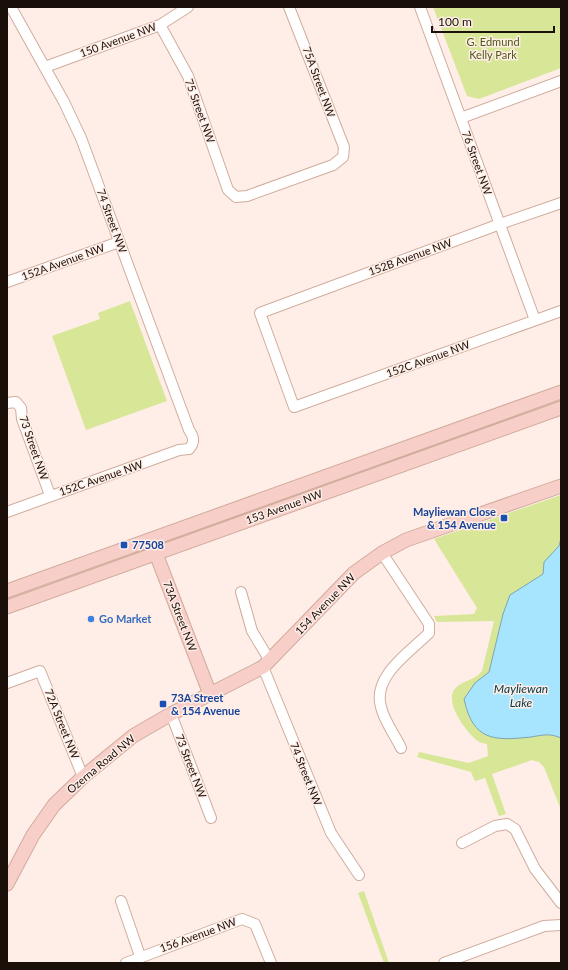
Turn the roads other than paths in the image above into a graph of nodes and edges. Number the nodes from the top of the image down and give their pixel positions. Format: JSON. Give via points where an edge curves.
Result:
{"nodes":[{"id":1,"x":11,"y":7,"type":"edge"},
{"id":2,"x":188,"y":7,"type":"edge"},
{"id":3,"x":289,"y":7,"type":"edge"},
{"id":4,"x":420,"y":7,"type":"edge"},
{"id":5,"x":160,"y":25,"type":"junction"},
{"id":6,"x":45,"y":67,"type":"junction"},
{"id":7,"x":561,"y":81,"type":"edge"},
{"id":8,"x":461,"y":118,"type":"junction"},
{"id":9,"x":236,"y":197,"type":"joint"},
{"id":10,"x":561,"y":203,"type":"edge"},
{"id":11,"x":500,"y":224,"type":"junction"},
{"id":12,"x":120,"y":242,"type":"junction"},
{"id":13,"x":7,"y":282,"type":"edge"},
{"id":14,"x":561,"y":311,"type":"edge"},
{"id":15,"x":535,"y":320,"type":"junction"},
{"id":16,"x":561,"y":392,"type":"edge"},
{"id":17,"x":11,"y":402,"type":"edge"},
{"id":18,"x":294,"y":407,"type":"joint"},
{"id":19,"x":561,"y":408,"type":"edge"},
{"id":20,"x":194,"y":444,"type":"joint"},
{"id":21,"x":561,"y":486,"type":"edge"},
{"id":22,"x":50,"y":495,"type":"junction"},
{"id":23,"x":7,"y":512,"type":"edge"},
{"id":24,"x":150,"y":538,"type":"junction"},
{"id":25,"x":156,"y":553,"type":"junction"},
{"id":26,"x":382,"y":554,"type":"junction"},
{"id":27,"x":7,"y":591,"type":"edge"},
{"id":28,"x":241,"y":592,"type":"dead end"},
{"id":29,"x":7,"y":607,"type":"edge"},
{"id":30,"x":266,"y":664,"type":"junction"},
{"id":31,"x":7,"y":683,"type":"edge"},
{"id":32,"x":210,"y":694,"type":"junction"},
{"id":33,"x":171,"y":714,"type":"junction"},
{"id":34,"x":401,"y":748,"type":"dead end"},
{"id":35,"x":83,"y":777,"type":"junction"},
{"id":36,"x":210,"y":818,"type":"dead end"},
{"id":37,"x":462,"y":844,"type":"dead end"},
{"id":38,"x":359,"y":875,"type":"dead end"},
{"id":39,"x":7,"y":884,"type":"edge"},
{"id":40,"x":121,"y":901,"type":"dead end"},
{"id":41,"x":561,"y":903,"type":"edge"},
{"id":42,"x":561,"y":925,"type":"edge"},
{"id":43,"x":140,"y":956,"type":"junction"},
{"id":44,"x":126,"y":963,"type":"edge"},
{"id":45,"x":271,"y":963,"type":"edge"},
{"id":46,"x":444,"y":963,"type":"edge"}],
"edges":[{"from":1,"to":6,"type":"street","name":"74 Street NW"},
{"from":2,"to":5,"type":"street","name":"150 Avenue NW"},
{"from":3,"to":9,"type":"street","name":"75A Street NW","via":[[344,147],[343,157],[334,165],[248,196]]},
{"from":4,"to":8,"type":"street","name":"76 Street NW"},
{"from":5,"to":6,"type":"street","name":"150 Avenue NW"},
{"from":5,"to":9,"type":"street","name":"75 Street NW","via":[[188,76],[228,190]]},
{"from":6,"to":12,"type":"street","name":"74 Street NW","via":[[81,138]]},
{"from":7,"to":8,"type":"street"},
{"from":8,"to":11,"type":"street","name":"76 Street NW"},
{"from":10,"to":11,"type":"street","name":"152B Avenue NW"},
{"from":11,"to":15,"type":"street","name":"76 Street NW"},
{"from":11,"to":18,"type":"street","name":"152B Avenue NW","via":[[260,313]]},
{"from":12,"to":13,"type":"street","name":"152A Avenue NW"},
{"from":12,"to":20,"type":"street","name":"74 Street NW"},
{"from":14,"to":15,"type":"street","name":"152C Avenue NW"},
{"from":15,"to":18,"type":"street","name":"152C Avenue NW"},
{"from":16,"to":24,"type":"main road","name":"153 Avenue NW"},
{"from":17,"to":22,"type":"street","name":"73 Street NW","via":[[21,408],[22,419]]},
{"from":19,"to":25,"type":"main road","name":"153 Avenue NW"},
{"from":20,"to":22,"type":"street","name":"152C Avenue NW","via":[[190,449],[179,450]]},
{"from":21,"to":26,"type":"main road","name":"154 Avenue NW","via":[[413,538]]},
{"from":22,"to":23,"type":"street","name":"152C Avenue NW"},
{"from":24,"to":25,"type":"main road","name":"73A Street NW"},
{"from":24,"to":27,"type":"main road","name":"153 Avenue NW"},
{"from":25,"to":29,"type":"main road","name":"153 Avenue NW"},
{"from":25,"to":32,"type":"main road","name":"73A Street NW"},
{"from":26,"to":30,"type":"main road","name":"154 Avenue NW","via":[[354,573],[335,591]]},
{"from":26,"to":34,"type":"street","via":[[429,624],[429,633],[387,674],[380,692],[380,707]]},
{"from":28,"to":30,"type":"street","name":"74 Street NW","via":[[252,631]]},
{"from":30,"to":32,"type":"main road","name":"154 Avenue NW"},
{"from":30,"to":38,"type":"street","name":"74 Street NW","via":[[331,834]]},
{"from":31,"to":35,"type":"street","name":"72A Street NW","via":[[40,671]]},
{"from":32,"to":33,"type":"main road","name":"Ozerna Road NW"},
{"from":33,"to":35,"type":"main road","name":"Ozerna Road NW","via":[[133,736]]},
{"from":33,"to":36,"type":"street","name":"73 Street NW"},
{"from":35,"to":39,"type":"main road","name":"Ozerna Road NW","via":[[54,805],[33,835]]},
{"from":37,"to":41,"type":"street","via":[[494,826],[507,824],[515,829],[535,869]]},
{"from":40,"to":43,"type":"street"},
{"from":42,"to":46,"type":"street","via":[[544,926]]},
{"from":43,"to":44,"type":"street","name":"156 Avenue NW"},
{"from":43,"to":45,"type":"street","name":"156 Avenue NW","via":[[242,919],[255,924]]}]}
